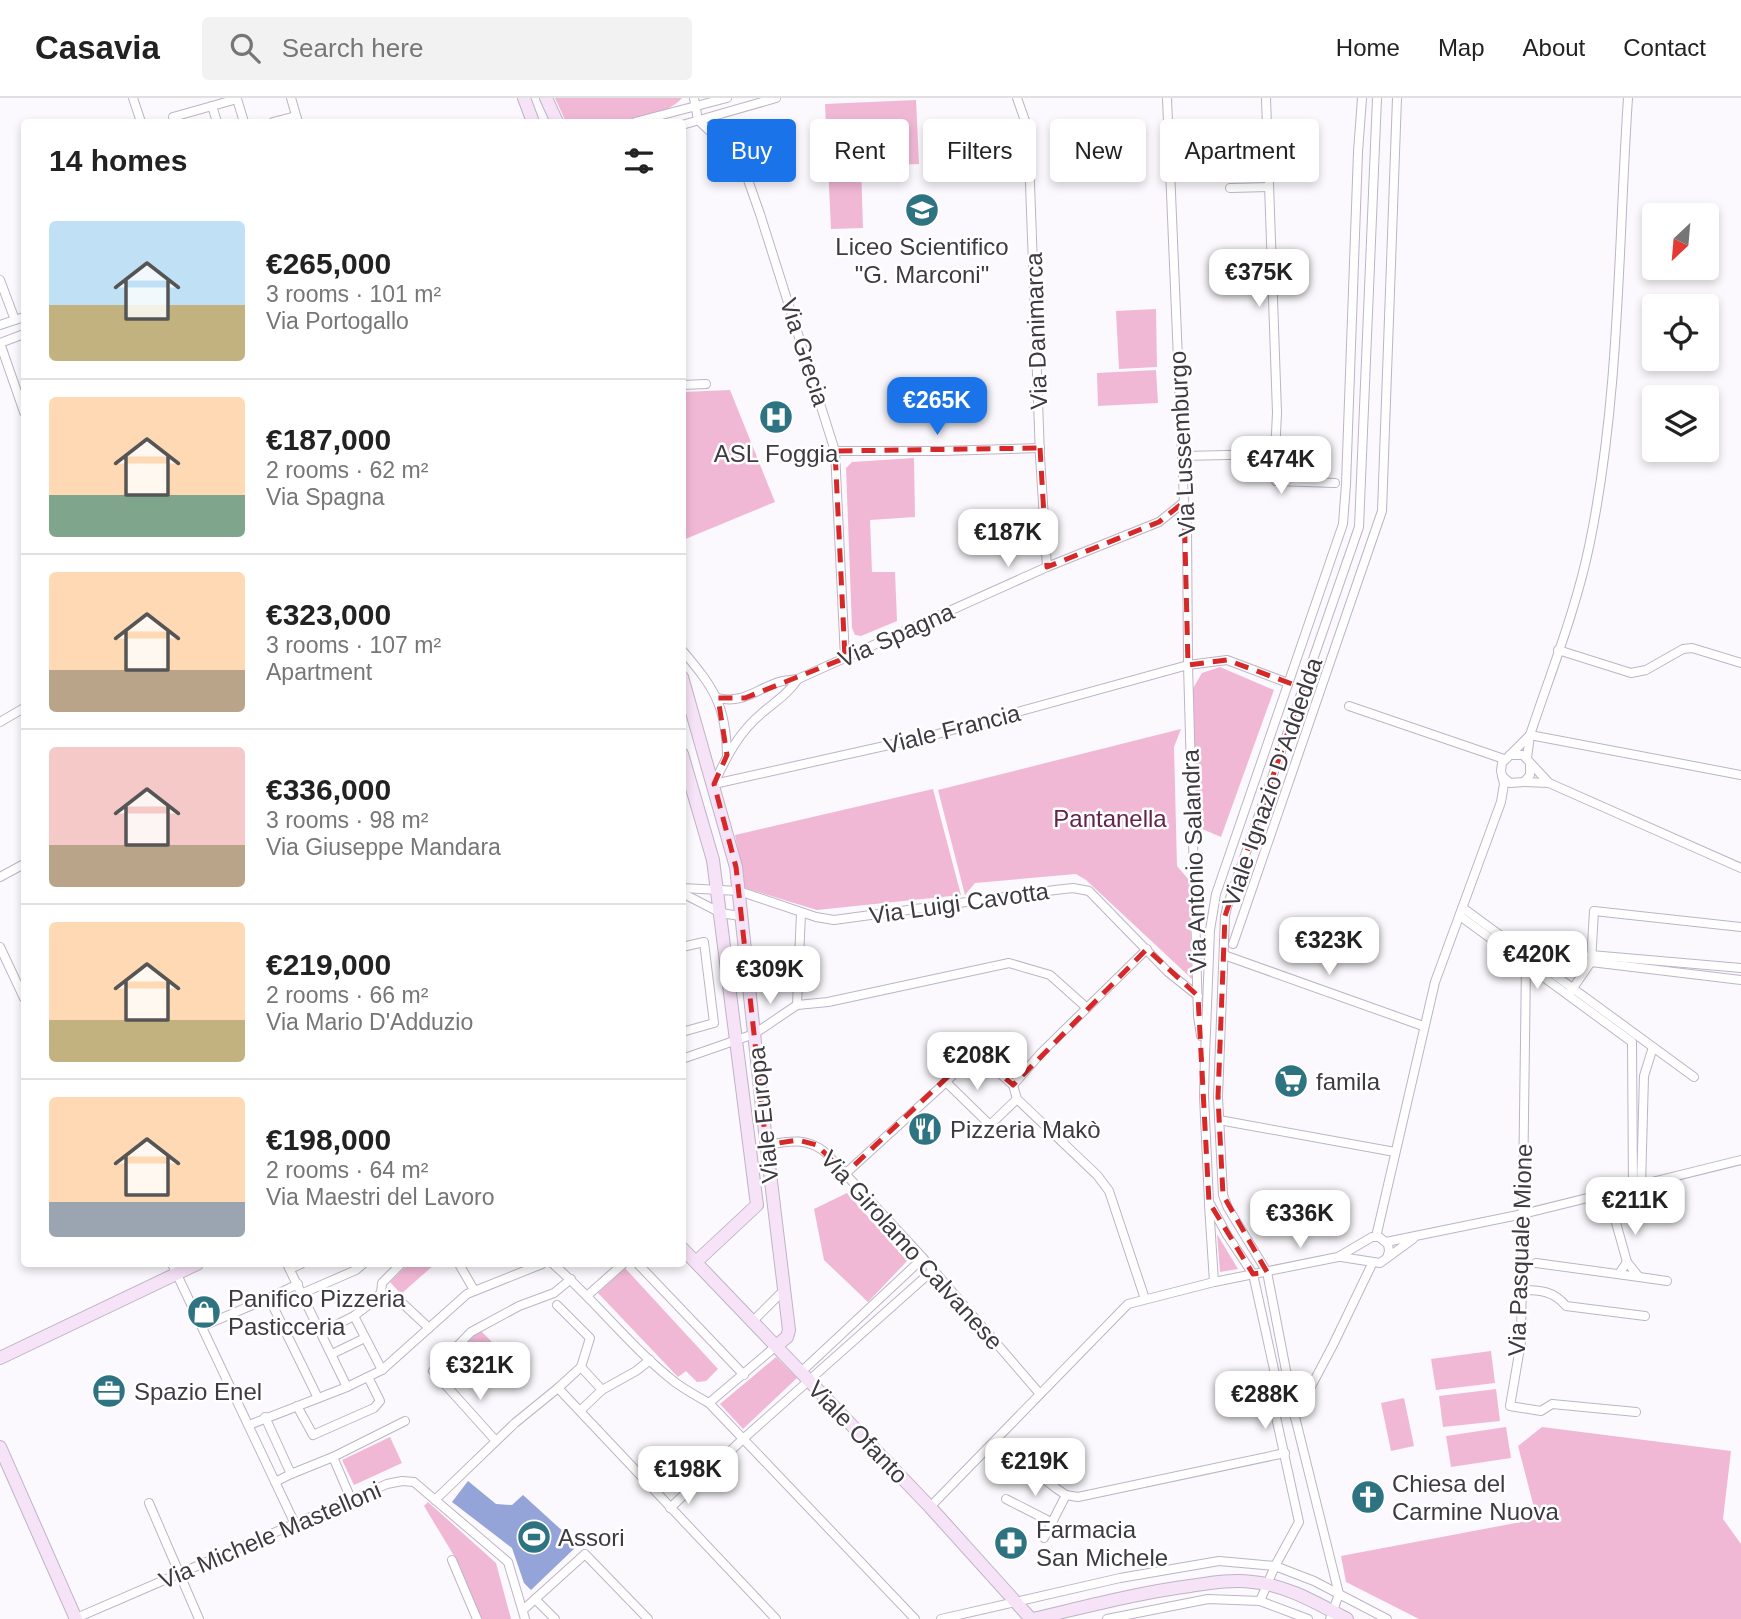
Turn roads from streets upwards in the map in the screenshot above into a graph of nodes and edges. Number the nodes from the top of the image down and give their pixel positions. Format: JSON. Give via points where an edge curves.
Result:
{"nodes":[{"id":1,"x":133,"y":98,"type":"edge"},
{"id":2,"x":291,"y":98,"type":"edge"},
{"id":3,"x":524,"y":98,"type":"edge"},
{"id":4,"x":546,"y":98,"type":"edge"},
{"id":5,"x":727,"y":98,"type":"edge"},
{"id":6,"x":776,"y":98,"type":"edge"},
{"id":7,"x":1017,"y":98,"type":"edge"},
{"id":8,"x":1167,"y":98,"type":"edge"},
{"id":9,"x":1266,"y":98,"type":"edge"},
{"id":10,"x":1362,"y":98,"type":"edge"},
{"id":11,"x":1377,"y":98,"type":"edge"},
{"id":12,"x":1397,"y":98,"type":"edge"},
{"id":13,"x":1628,"y":98,"type":"edge"},
{"id":14,"x":713,"y":100,"type":"edge"},
{"id":15,"x":695,"y":102,"type":"edge"},
{"id":16,"x":212,"y":106,"type":"junction"},
{"id":17,"x":716,"y":114,"type":"junction"},
{"id":18,"x":140,"y":119,"type":"edge"},
{"id":19,"x":177,"y":119,"type":"edge"},
{"id":20,"x":216,"y":119,"type":"edge"},
{"id":21,"x":243,"y":119,"type":"edge"},
{"id":22,"x":297,"y":119,"type":"edge"},
{"id":23,"x":532,"y":119,"type":"edge"},
{"id":24,"x":556,"y":119,"type":"edge"},
{"id":25,"x":644,"y":119,"type":"edge"},
{"id":26,"x":698,"y":120,"type":"junction"},
{"id":27,"x":686,"y":124,"type":"edge"},
{"id":28,"x":1269,"y":187,"type":"junction"},
{"id":29,"x":1230,"y":188,"type":"dead end"},
{"id":30,"x":1355,"y":233,"type":"junction"},
{"id":31,"x":1370,"y":234,"type":"junction"},
{"id":32,"x":0,"y":280,"type":"edge"},
{"id":33,"x":20,"y":318,"type":"edge"},
{"id":34,"x":0,"y":325,"type":"edge"},
{"id":35,"x":21,"y":335,"type":"edge"},
{"id":36,"x":0,"y":343,"type":"edge"},
{"id":37,"x":706,"y":384,"type":"dead end"},
{"id":38,"x":686,"y":385,"type":"edge"},
{"id":39,"x":21,"y":403,"type":"edge"},
{"id":40,"x":1349,"y":408,"type":"junction"},
{"id":41,"x":1365,"y":409,"type":"junction"},
{"id":42,"x":1040,"y":448,"type":"junction"},
{"id":43,"x":835,"y":451,"type":"junction"},
{"id":44,"x":1275,"y":454,"type":"junction"},
{"id":45,"x":1182,"y":456,"type":"junction"},
{"id":46,"x":1335,"y":483,"type":"dead end"},
{"id":47,"x":1184,"y":502,"type":"junction"},
{"id":48,"x":1047,"y":567,"type":"junction"},
{"id":49,"x":1558,"y":650,"type":"junction"},
{"id":50,"x":686,"y":655,"type":"edge"},
{"id":51,"x":845,"y":657,"type":"junction"},
{"id":52,"x":1741,"y":663,"type":"edge"},
{"id":53,"x":1188,"y":665,"type":"junction"},
{"id":54,"x":798,"y":679,"type":"junction"},
{"id":55,"x":1288,"y":683,"type":"junction"},
{"id":56,"x":1303,"y":688,"type":"junction"},
{"id":57,"x":686,"y":690,"type":"edge"},
{"id":58,"x":718,"y":698,"type":"junction"},
{"id":59,"x":1349,"y":706,"type":"dead end"},
{"id":60,"x":21,"y":710,"type":"edge"},
{"id":61,"x":0,"y":722,"type":"edge"},
{"id":62,"x":1530,"y":735,"type":"junction"},
{"id":63,"x":727,"y":755,"type":"junction"},
{"id":64,"x":1507,"y":757,"type":"junction"},
{"id":65,"x":1528,"y":760,"type":"junction"},
{"id":66,"x":686,"y":768,"type":"edge"},
{"id":67,"x":1741,"y":775,"type":"edge"},
{"id":68,"x":1502,"y":776,"type":"junction"},
{"id":69,"x":1522,"y":783,"type":"junction"},
{"id":70,"x":1549,"y":783,"type":"junction"},
{"id":71,"x":714,"y":784,"type":"junction"},
{"id":72,"x":1497,"y":816,"type":"junction"},
{"id":73,"x":21,"y":866,"type":"edge"},
{"id":74,"x":1741,"y":868,"type":"edge"},
{"id":75,"x":0,"y":877,"type":"edge"},
{"id":76,"x":686,"y":888,"type":"edge"},
{"id":77,"x":718,"y":889,"type":"junction"},
{"id":78,"x":739,"y":891,"type":"junction"},
{"id":79,"x":686,"y":895,"type":"edge"},
{"id":80,"x":1462,"y":912,"type":"junction"},
{"id":81,"x":722,"y":913,"type":"junction"},
{"id":82,"x":801,"y":913,"type":"junction"},
{"id":83,"x":740,"y":916,"type":"junction"},
{"id":84,"x":1741,"y":927,"type":"edge"},
{"id":85,"x":1233,"y":944,"type":"dead end"},
{"id":86,"x":686,"y":946,"type":"edge"},
{"id":87,"x":0,"y":947,"type":"edge"},
{"id":88,"x":1147,"y":949,"type":"junction"},
{"id":89,"x":1224,"y":955,"type":"junction"},
{"id":90,"x":1591,"y":959,"type":"junction"},
{"id":91,"x":1526,"y":965,"type":"junction"},
{"id":92,"x":1741,"y":968,"type":"edge"},
{"id":93,"x":1741,"y":980,"type":"edge"},
{"id":94,"x":1574,"y":987,"type":"junction"},
{"id":95,"x":21,"y":992,"type":"edge"},
{"id":96,"x":1567,"y":995,"type":"junction"},
{"id":97,"x":1198,"y":996,"type":"junction"},
{"id":98,"x":797,"y":1005,"type":"junction"},
{"id":99,"x":1087,"y":1008,"type":"junction"},
{"id":100,"x":1423,"y":1026,"type":"junction"},
{"id":101,"x":686,"y":1031,"type":"edge"},
{"id":102,"x":754,"y":1034,"type":"junction"},
{"id":103,"x":735,"y":1040,"type":"junction"},
{"id":104,"x":1653,"y":1047,"type":"junction"},
{"id":105,"x":1205,"y":1056,"type":"junction"},
{"id":106,"x":686,"y":1058,"type":"edge"},
{"id":107,"x":1694,"y":1077,"type":"dead end"},
{"id":108,"x":946,"y":1082,"type":"junction"},
{"id":109,"x":1013,"y":1085,"type":"junction"},
{"id":110,"x":1017,"y":1099,"type":"junction"},
{"id":111,"x":1219,"y":1120,"type":"junction"},
{"id":112,"x":766,"y":1145,"type":"junction"},
{"id":113,"x":1395,"y":1152,"type":"junction"},
{"id":114,"x":1739,"y":1162,"type":"edge"},
{"id":115,"x":845,"y":1174,"type":"junction"},
{"id":116,"x":1637,"y":1187,"type":"junction"},
{"id":117,"x":1608,"y":1194,"type":"junction"},
{"id":118,"x":1209,"y":1202,"type":"junction"},
{"id":119,"x":773,"y":1203,"type":"junction"},
{"id":120,"x":757,"y":1205,"type":"junction"},
{"id":121,"x":1523,"y":1214,"type":"junction"},
{"id":122,"x":1419,"y":1235,"type":"junction"},
{"id":123,"x":1376,"y":1237,"type":"junction"},
{"id":124,"x":1365,"y":1242,"type":"junction"},
{"id":125,"x":1386,"y":1242,"type":"junction"},
{"id":126,"x":686,"y":1252,"type":"edge"},
{"id":127,"x":1338,"y":1257,"type":"junction"},
{"id":128,"x":923,"y":1258,"type":"junction"},
{"id":129,"x":1387,"y":1258,"type":"junction"},
{"id":130,"x":696,"y":1262,"type":"junction"},
{"id":131,"x":1369,"y":1262,"type":"junction"},
{"id":132,"x":1627,"y":1262,"type":"junction"},
{"id":133,"x":1536,"y":1263,"type":"dead end"},
{"id":134,"x":290,"y":1267,"type":"edge"},
{"id":135,"x":360,"y":1267,"type":"edge"},
{"id":136,"x":398,"y":1267,"type":"edge"},
{"id":137,"x":461,"y":1267,"type":"edge"},
{"id":138,"x":534,"y":1267,"type":"edge"},
{"id":139,"x":557,"y":1267,"type":"edge"},
{"id":140,"x":620,"y":1267,"type":"edge"},
{"id":141,"x":641,"y":1267,"type":"edge"},
{"id":142,"x":175,"y":1268,"type":"edge"},
{"id":143,"x":932,"y":1271,"type":"junction"},
{"id":144,"x":1267,"y":1272,"type":"junction"},
{"id":145,"x":1619,"y":1274,"type":"junction"},
{"id":146,"x":1253,"y":1275,"type":"junction"},
{"id":147,"x":1639,"y":1277,"type":"junction"},
{"id":148,"x":571,"y":1279,"type":"junction"},
{"id":149,"x":1667,"y":1281,"type":"dead end"},
{"id":150,"x":1214,"y":1282,"type":"junction"},
{"id":151,"x":298,"y":1284,"type":"junction"},
{"id":152,"x":474,"y":1290,"type":"junction"},
{"id":153,"x":1522,"y":1290,"type":"junction"},
{"id":154,"x":783,"y":1291,"type":"junction"},
{"id":155,"x":303,"y":1293,"type":"junction"},
{"id":156,"x":381,"y":1293,"type":"junction"},
{"id":157,"x":588,"y":1295,"type":"junction"},
{"id":158,"x":270,"y":1297,"type":"junction"},
{"id":159,"x":1145,"y":1298,"type":"junction"},
{"id":160,"x":557,"y":1305,"type":"dead end"},
{"id":161,"x":354,"y":1316,"type":"junction"},
{"id":162,"x":1645,"y":1316,"type":"dead end"},
{"id":163,"x":753,"y":1321,"type":"junction"},
{"id":164,"x":203,"y":1326,"type":"junction"},
{"id":165,"x":429,"y":1328,"type":"junction"},
{"id":166,"x":322,"y":1332,"type":"junction"},
{"id":167,"x":365,"y":1339,"type":"junction"},
{"id":168,"x":776,"y":1346,"type":"junction"},
{"id":169,"x":332,"y":1354,"type":"junction"},
{"id":170,"x":0,"y":1358,"type":"edge"},
{"id":171,"x":650,"y":1360,"type":"junction"},
{"id":172,"x":581,"y":1367,"type":"junction"},
{"id":173,"x":382,"y":1370,"type":"junction"},
{"id":174,"x":744,"y":1375,"type":"junction"},
{"id":175,"x":368,"y":1377,"type":"junction"},
{"id":176,"x":804,"y":1377,"type":"junction"},
{"id":177,"x":347,"y":1387,"type":"junction"},
{"id":178,"x":558,"y":1388,"type":"junction"},
{"id":179,"x":602,"y":1390,"type":"junction"},
{"id":180,"x":1041,"y":1395,"type":"junction"},
{"id":181,"x":318,"y":1398,"type":"junction"},
{"id":182,"x":709,"y":1404,"type":"junction"},
{"id":183,"x":297,"y":1406,"type":"junction"},
{"id":184,"x":581,"y":1410,"type":"junction"},
{"id":185,"x":1636,"y":1412,"type":"dead end"},
{"id":186,"x":265,"y":1417,"type":"junction"},
{"id":187,"x":1295,"y":1417,"type":"junction"},
{"id":188,"x":405,"y":1421,"type":"dead end"},
{"id":189,"x":249,"y":1426,"type":"junction"},
{"id":190,"x":743,"y":1439,"type":"junction"},
{"id":191,"x":496,"y":1441,"type":"junction"},
{"id":192,"x":996,"y":1441,"type":"junction"},
{"id":193,"x":0,"y":1447,"type":"edge"},
{"id":194,"x":1285,"y":1453,"type":"junction"},
{"id":195,"x":334,"y":1457,"type":"junction"},
{"id":196,"x":291,"y":1474,"type":"junction"},
{"id":197,"x":275,"y":1482,"type":"junction"},
{"id":198,"x":1066,"y":1495,"type":"junction"},
{"id":199,"x":351,"y":1499,"type":"junction"},
{"id":200,"x":1006,"y":1499,"type":"dead end"},
{"id":201,"x":435,"y":1500,"type":"junction"},
{"id":202,"x":149,"y":1503,"type":"dead end"},
{"id":203,"x":930,"y":1507,"type":"junction"},
{"id":204,"x":670,"y":1508,"type":"junction"},
{"id":205,"x":1051,"y":1522,"type":"junction"},
{"id":206,"x":295,"y":1524,"type":"junction"},
{"id":207,"x":1044,"y":1538,"type":"dead end"},
{"id":208,"x":452,"y":1559,"type":"dead end"},
{"id":209,"x":1275,"y":1566,"type":"junction"},
{"id":210,"x":180,"y":1575,"type":"junction"},
{"id":211,"x":1129,"y":1576,"type":"junction"},
{"id":212,"x":1267,"y":1584,"type":"junction"},
{"id":213,"x":1339,"y":1594,"type":"junction"},
{"id":214,"x":1133,"y":1596,"type":"junction"},
{"id":215,"x":535,"y":1599,"type":"junction"},
{"id":216,"x":1260,"y":1601,"type":"junction"},
{"id":217,"x":1016,"y":1603,"type":"junction"},
{"id":218,"x":524,"y":1615,"type":"edge"},
{"id":219,"x":1332,"y":1615,"type":"edge"},
{"id":220,"x":75,"y":1619,"type":"edge"},
{"id":221,"x":199,"y":1619,"type":"edge"},
{"id":222,"x":477,"y":1619,"type":"edge"},
{"id":223,"x":555,"y":1619,"type":"edge"},
{"id":224,"x":648,"y":1619,"type":"edge"},
{"id":225,"x":776,"y":1619,"type":"edge"},
{"id":226,"x":915,"y":1619,"type":"edge"},
{"id":227,"x":941,"y":1619,"type":"edge"},
{"id":228,"x":1032,"y":1619,"type":"edge"},
{"id":229,"x":1107,"y":1619,"type":"edge"},
{"id":230,"x":1308,"y":1619,"type":"edge"},
{"id":231,"x":1348,"y":1619,"type":"edge"},
{"id":232,"x":1387,"y":1619,"type":"edge"}],
"edges":[{"from":1,"to":18,"type":"street"},
{"from":2,"to":22,"type":"street"},
{"from":3,"to":23,"type":"street"},
{"from":4,"to":24,"type":"street"},
{"from":5,"to":14,"type":"street"},
{"from":6,"to":17,"type":"street"},
{"from":7,"to":42,"type":"street","name":"Via Danimarca","via":[[1028,137]]},
{"from":8,"to":45,"type":"street","name":"Via Lussemburgo"},
{"from":9,"to":28,"type":"street"},
{"from":10,"to":30,"type":"street","name":"Viale Ignazio D'Addedda"},
{"from":11,"to":31,"type":"street","name":"Viale Ignazio D'Addedda"},
{"from":12,"to":85,"type":"street","name":"Viale Ignazio D'Addedda","via":[[1382,511]]},
{"from":13,"to":49,"type":"street","via":[[1611,416],[1590,544]]},
{"from":14,"to":15,"type":"street"},
{"from":14,"to":17,"type":"street"},
{"from":15,"to":25,"type":"street"},
{"from":15,"to":26,"type":"street"},
{"from":16,"to":19,"type":"street"},
{"from":16,"to":20,"type":"street"},
{"from":16,"to":21,"type":"street","via":[[237,99]]},
{"from":17,"to":26,"type":"street"},
{"from":26,"to":27,"type":"street"},
{"from":26,"to":43,"type":"street","name":"Via Grecia","via":[[741,160]]},
{"from":28,"to":29,"type":"street"},
{"from":28,"to":44,"type":"street"},
{"from":30,"to":31,"type":"street"},
{"from":30,"to":40,"type":"street","name":"Viale Ignazio D'Addedda"},
{"from":31,"to":41,"type":"street","name":"Viale Ignazio D'Addedda"},
{"from":32,"to":33,"type":"street"},
{"from":33,"to":34,"type":"street"},
{"from":35,"to":36,"type":"street"},
{"from":36,"to":39,"type":"street"},
{"from":37,"to":38,"type":"street"},
{"from":40,"to":41,"type":"street"},
{"from":40,"to":55,"type":"street","name":"Viale Ignazio D'Addedda","via":[[1343,524]]},
{"from":41,"to":56,"type":"street","name":"Viale Ignazio D'Addedda","via":[[1359,527]]},
{"from":42,"to":43,"type":"street"},
{"from":42,"to":48,"type":"street","name":"Via Danimarca"},
{"from":43,"to":51,"type":"street","name":"Via Grecia"},
{"from":44,"to":45,"type":"street"},
{"from":44,"to":46,"type":"street","via":[[1276,481]]},
{"from":45,"to":47,"type":"street","name":"Via Lussemburgo"},
{"from":47,"to":48,"type":"street","name":"Via Spagna","via":[[1159,522]]},
{"from":47,"to":53,"type":"street","name":"Via Lussemburgo"},
{"from":48,"to":51,"type":"street","name":"Via Spagna"},
{"from":49,"to":52,"type":"street","via":[[1631,673],[1692,648]]},
{"from":49,"to":62,"type":"street"},
{"from":50,"to":58,"type":"street"},
{"from":51,"to":54,"type":"street","name":"Via Spagna"},
{"from":53,"to":55,"type":"street","name":"Viale Francia","via":[[1227,660]]},
{"from":53,"to":71,"type":"street","name":"Viale Francia","via":[[934,735]]},
{"from":53,"to":97,"type":"street","name":"Via Antonio Salandra"},
{"from":54,"to":58,"type":"street","name":"Via Spagna","via":[[778,682],[745,698]]},
{"from":54,"to":63,"type":"street","name":"Via Spagna","via":[[741,734]]},
{"from":55,"to":56,"type":"street","name":"Viale Francia","via":[[1299,678]]},
{"from":55,"to":105,"type":"street","name":"Viale Ignazio D'Addedda","via":[[1216,894],[1210,930]]},
{"from":56,"to":89,"type":"street","name":"Viale Ignazio D'Addedda","via":[[1227,907]]},
{"from":57,"to":71,"type":"street","name":"Viale Europa"},
{"from":58,"to":63,"type":"street"},
{"from":59,"to":64,"type":"street"},
{"from":60,"to":61,"type":"street"},
{"from":62,"to":64,"type":"street"},
{"from":62,"to":65,"type":"street"},
{"from":62,"to":67,"type":"street"},
{"from":63,"to":71,"type":"street","name":"Via Spagna"},
{"from":64,"to":65,"type":"street","via":[[1519,754]]},
{"from":64,"to":68,"type":"street"},
{"from":65,"to":69,"type":"street","via":[[1530,775]]},
{"from":65,"to":70,"type":"street"},
{"from":66,"to":77,"type":"street","name":"Viale Europa"},
{"from":68,"to":69,"type":"street","via":[[1510,783]]},
{"from":68,"to":72,"type":"street"},
{"from":69,"to":70,"type":"street"},
{"from":69,"to":72,"type":"street"},
{"from":70,"to":74,"type":"street"},
{"from":71,"to":78,"type":"street","name":"Viale Europa"},
{"from":72,"to":80,"type":"street"},
{"from":73,"to":75,"type":"street"},
{"from":76,"to":77,"type":"street","name":"Via Luigi Cavotta"},
{"from":77,"to":78,"type":"street","name":"Via Luigi Cavotta"},
{"from":77,"to":81,"type":"street","name":"Viale Europa"},
{"from":78,"to":82,"type":"street","name":"Via Luigi Cavotta"},
{"from":78,"to":83,"type":"street","name":"Viale Europa"},
{"from":79,"to":81,"type":"street"},
{"from":80,"to":91,"type":"street"},
{"from":80,"to":94,"type":"street"},
{"from":80,"to":100,"type":"street"},
{"from":81,"to":83,"type":"street"},
{"from":81,"to":103,"type":"street","name":"Viale Europa"},
{"from":82,"to":88,"type":"street","name":"Via Luigi Cavotta","via":[[834,919],[1073,888],[1089,891]]},
{"from":82,"to":98,"type":"street"},
{"from":83,"to":102,"type":"street","name":"Viale Europa"},
{"from":84,"to":90,"type":"street","via":[[1594,911]]},
{"from":86,"to":101,"type":"street","via":[[704,942],[714,1023]]},
{"from":87,"to":95,"type":"street"},
{"from":88,"to":97,"type":"street","name":"Via Luigi Cavotta"},
{"from":88,"to":99,"type":"street"},
{"from":89,"to":100,"type":"street"},
{"from":89,"to":111,"type":"street","name":"Viale Ignazio D'Addedda"},
{"from":90,"to":92,"type":"street"},
{"from":90,"to":93,"type":"street"},
{"from":90,"to":94,"type":"street"},
{"from":91,"to":96,"type":"street"},
{"from":91,"to":121,"type":"street","name":"Via Pasquale Mione"},
{"from":94,"to":96,"type":"street"},
{"from":94,"to":104,"type":"street"},
{"from":96,"to":116,"type":"street","via":[[1632,1042]]},
{"from":97,"to":105,"type":"street","name":"Via Antonio Salandra"},
{"from":98,"to":99,"type":"street","via":[[1009,963],[1050,975]]},
{"from":98,"to":102,"type":"street"},
{"from":99,"to":109,"type":"street"},
{"from":100,"to":113,"type":"street"},
{"from":102,"to":103,"type":"street"},
{"from":102,"to":112,"type":"street","name":"Viale Europa"},
{"from":103,"to":106,"type":"street"},
{"from":103,"to":120,"type":"street","name":"Viale Europa"},
{"from":104,"to":107,"type":"street"},
{"from":104,"to":116,"type":"street","via":[[1644,1076]]},
{"from":105,"to":118,"type":"street","name":"Viale Ignazio D'Addedda"},
{"from":108,"to":109,"type":"street","via":[[975,1051]]},
{"from":108,"to":110,"type":"street","via":[[990,1125]]},
{"from":108,"to":115,"type":"street"},
{"from":109,"to":110,"type":"street"},
{"from":110,"to":159,"type":"street","via":[[1109,1191]]},
{"from":111,"to":113,"type":"street"},
{"from":111,"to":144,"type":"street","name":"Viale Ignazio D'Addedda","via":[[1223,1195]]},
{"from":112,"to":115,"type":"street","name":"Via Girolamo Calvanese","via":[[798,1140],[817,1146]]},
{"from":112,"to":119,"type":"street","name":"Viale Europa"},
{"from":113,"to":123,"type":"street"},
{"from":114,"to":116,"type":"street"},
{"from":115,"to":128,"type":"street","name":"Via Girolamo Calvanese"},
{"from":116,"to":117,"type":"street"},
{"from":117,"to":121,"type":"street"},
{"from":117,"to":132,"type":"street"},
{"from":118,"to":146,"type":"street","name":"Viale Ignazio D'Addedda"},
{"from":118,"to":150,"type":"street"},
{"from":119,"to":120,"type":"street"},
{"from":119,"to":154,"type":"street","name":"Viale Europa"},
{"from":120,"to":130,"type":"street","name":"Viale Europa"},
{"from":121,"to":122,"type":"street"},
{"from":121,"to":153,"type":"street","name":"Via Pasquale Mione"},
{"from":122,"to":125,"type":"street"},
{"from":122,"to":129,"type":"street"},
{"from":123,"to":124,"type":"street"},
{"from":123,"to":125,"type":"street"},
{"from":124,"to":127,"type":"street"},
{"from":124,"to":131,"type":"street","via":[[1362,1251]]},
{"from":125,"to":129,"type":"street"},
{"from":126,"to":130,"type":"street","name":"Viale Ofanto"},
{"from":127,"to":131,"type":"street"},
{"from":127,"to":144,"type":"street"},
{"from":128,"to":143,"type":"street","name":"Via Girolamo Calvanese"},
{"from":128,"to":176,"type":"street"},
{"from":129,"to":131,"type":"street"},
{"from":130,"to":163,"type":"street","name":"Viale Ofanto"},
{"from":131,"to":187,"type":"street"},
{"from":132,"to":145,"type":"street"},
{"from":132,"to":147,"type":"street"},
{"from":133,"to":145,"type":"street"},
{"from":134,"to":151,"type":"street"},
{"from":135,"to":155,"type":"street"},
{"from":136,"to":156,"type":"street","via":[[382,1283]]},
{"from":137,"to":152,"type":"street"},
{"from":138,"to":152,"type":"street"},
{"from":139,"to":148,"type":"street"},
{"from":140,"to":157,"type":"street"},
{"from":141,"to":174,"type":"street"},
{"from":142,"to":164,"type":"street"},
{"from":142,"to":170,"type":"street"},
{"from":143,"to":176,"type":"street"},
{"from":143,"to":180,"type":"street","name":"Via Girolamo Calvanese"},
{"from":144,"to":146,"type":"street"},
{"from":144,"to":187,"type":"street","name":"Viale Ignazio D'Addedda"},
{"from":145,"to":147,"type":"street"},
{"from":146,"to":150,"type":"street"},
{"from":146,"to":194,"type":"street","name":"Viale Ignazio D'Addedda","via":[[1275,1374],[1271,1394]]},
{"from":147,"to":149,"type":"street"},
{"from":148,"to":157,"type":"street"},
{"from":148,"to":191,"type":"street","via":[[554,1293],[471,1332],[433,1371]]},
{"from":150,"to":159,"type":"street"},
{"from":151,"to":155,"type":"street"},
{"from":151,"to":158,"type":"street"},
{"from":152,"to":165,"type":"street"},
{"from":153,"to":162,"type":"street","via":[[1544,1291],[1566,1306]]},
{"from":153,"to":185,"type":"street","name":"Via Pasquale Mione","via":[[1521,1342],[1510,1406],[1541,1411],[1552,1404]]},
{"from":154,"to":163,"type":"street"},
{"from":154,"to":168,"type":"street","name":"Viale Europa","via":[[789,1330]]},
{"from":155,"to":166,"type":"street"},
{"from":156,"to":161,"type":"street"},
{"from":156,"to":165,"type":"street","via":[[399,1300]]},
{"from":157,"to":171,"type":"street"},
{"from":158,"to":164,"type":"street"},
{"from":158,"to":181,"type":"street"},
{"from":159,"to":180,"type":"street","via":[[1128,1304]]},
{"from":160,"to":172,"type":"street","via":[[590,1339]]},
{"from":161,"to":166,"type":"street"},
{"from":161,"to":167,"type":"street"},
{"from":163,"to":168,"type":"street","name":"Viale Ofanto"},
{"from":164,"to":189,"type":"street"},
{"from":165,"to":173,"type":"street"},
{"from":166,"to":169,"type":"street"},
{"from":167,"to":169,"type":"street"},
{"from":167,"to":173,"type":"street"},
{"from":168,"to":174,"type":"street"},
{"from":168,"to":176,"type":"street","name":"Viale Ofanto"},
{"from":169,"to":177,"type":"street"},
{"from":171,"to":179,"type":"street"},
{"from":171,"to":182,"type":"street"},
{"from":172,"to":178,"type":"street"},
{"from":172,"to":179,"type":"street"},
{"from":173,"to":175,"type":"street"},
{"from":174,"to":182,"type":"street"},
{"from":175,"to":177,"type":"street"},
{"from":175,"to":183,"type":"street","via":[[380,1401],[374,1408],[313,1435]]},
{"from":176,"to":190,"type":"street"},
{"from":176,"to":203,"type":"street","name":"Viale Ofanto"},
{"from":177,"to":181,"type":"street"},
{"from":178,"to":184,"type":"street"},
{"from":178,"to":191,"type":"street"},
{"from":179,"to":184,"type":"street"},
{"from":180,"to":192,"type":"street"},
{"from":181,"to":183,"type":"street"},
{"from":182,"to":190,"type":"street"},
{"from":183,"to":186,"type":"street"},
{"from":184,"to":204,"type":"street"},
{"from":186,"to":189,"type":"street"},
{"from":186,"to":196,"type":"street"},
{"from":187,"to":213,"type":"street","name":"Viale Ignazio D'Addedda"},
{"from":188,"to":195,"type":"street"},
{"from":189,"to":197,"type":"street"},
{"from":190,"to":204,"type":"street"},
{"from":190,"to":226,"type":"street"},
{"from":191,"to":201,"type":"street"},
{"from":192,"to":198,"type":"street"},
{"from":192,"to":203,"type":"street"},
{"from":193,"to":220,"type":"street"},
{"from":194,"to":198,"type":"street","via":[[1090,1496]]},
{"from":194,"to":209,"type":"street","name":"Viale Ignazio D'Addedda","via":[[1299,1522]]},
{"from":195,"to":196,"type":"street"},
{"from":195,"to":199,"type":"street"},
{"from":196,"to":197,"type":"street"},
{"from":197,"to":206,"type":"street"},
{"from":198,"to":205,"type":"street"},
{"from":199,"to":201,"type":"street","name":"Via Michele Mastelloni","via":[[402,1480],[414,1482]]},
{"from":199,"to":206,"type":"street","name":"Via Michele Mastelloni"},
{"from":200,"to":205,"type":"street"},
{"from":201,"to":218,"type":"street","name":"Via Michele Mastelloni","via":[[508,1562]]},
{"from":202,"to":210,"type":"street"},
{"from":203,"to":217,"type":"street","name":"Viale Ofanto"},
{"from":204,"to":225,"type":"street"},
{"from":205,"to":207,"type":"street"},
{"from":206,"to":210,"type":"street","name":"Via Michele Mastelloni"},
{"from":208,"to":222,"type":"street"},
{"from":209,"to":211,"type":"street","via":[[1219,1561]]},
{"from":209,"to":212,"type":"street","name":"Viale Ignazio D'Addedda"},
{"from":209,"to":213,"type":"street"},
{"from":210,"to":220,"type":"street","name":"Via Michele Mastelloni"},
{"from":210,"to":221,"type":"street"},
{"from":211,"to":214,"type":"street"},
{"from":211,"to":217,"type":"street"},
{"from":212,"to":214,"type":"street","via":[[1218,1581]]},
{"from":212,"to":216,"type":"street","name":"Viale Ignazio D'Addedda"},
{"from":212,"to":219,"type":"street","via":[[1290,1591]]},
{"from":213,"to":219,"type":"street"},
{"from":213,"to":232,"type":"street"},
{"from":214,"to":228,"type":"street"},
{"from":215,"to":218,"type":"street"},
{"from":215,"to":223,"type":"street"},
{"from":215,"to":224,"type":"street","via":[[585,1554]]},
{"from":216,"to":229,"type":"street","via":[[1208,1598]]},
{"from":216,"to":230,"type":"street"},
{"from":217,"to":227,"type":"street"},
{"from":217,"to":228,"type":"street","name":"Viale Ofanto"},
{"from":219,"to":231,"type":"street"}]}
